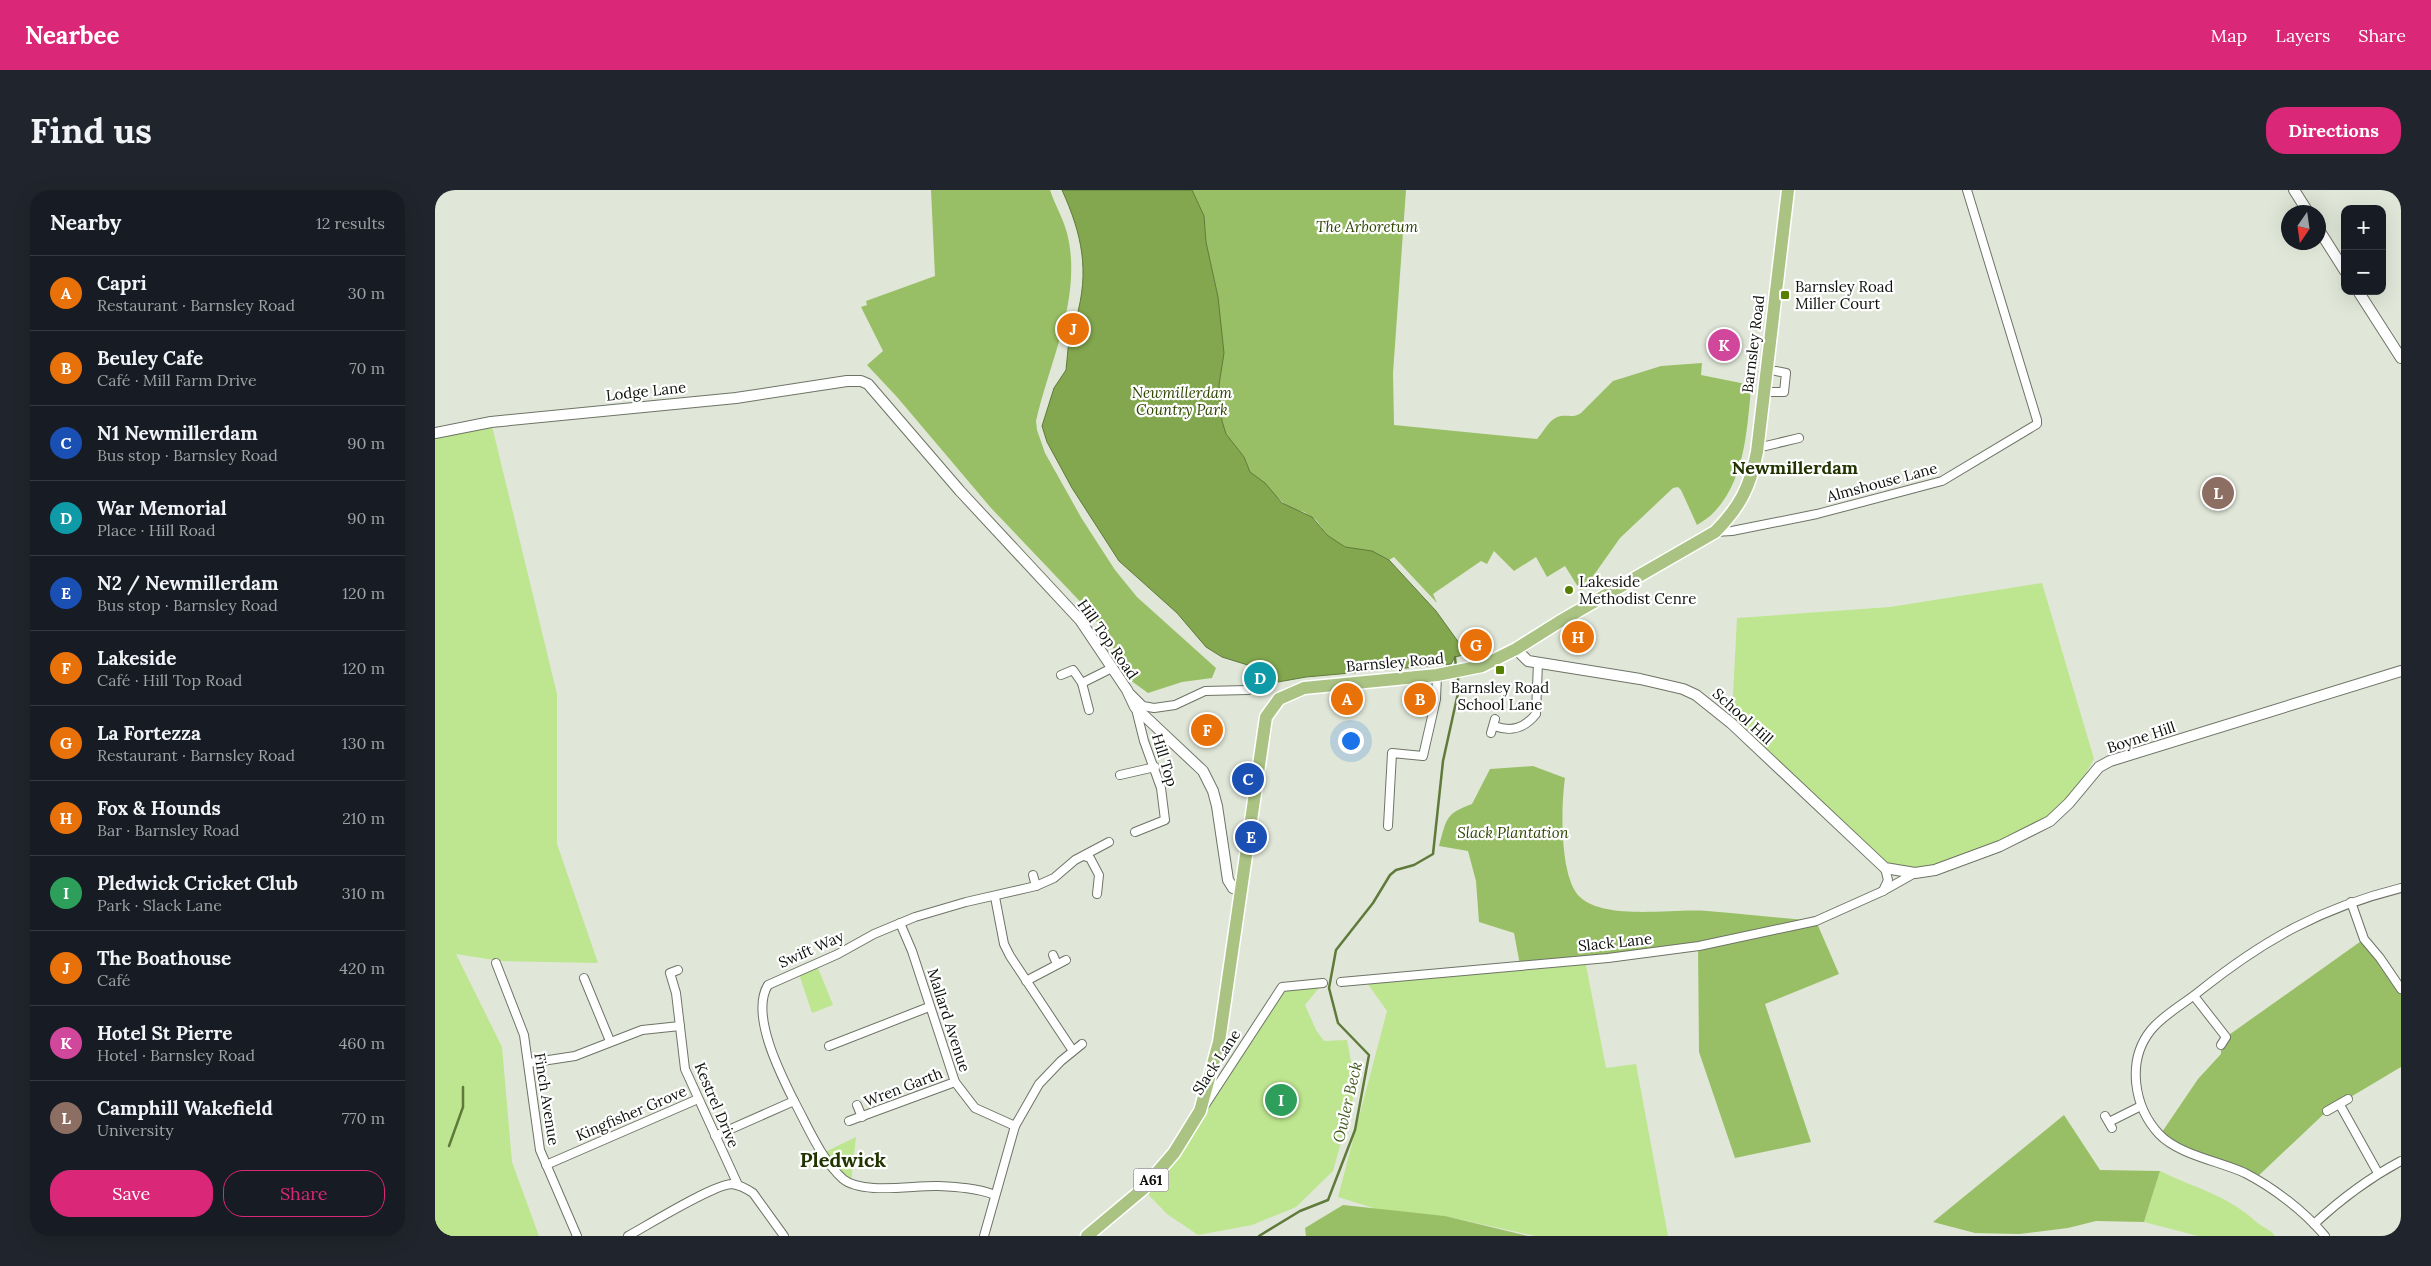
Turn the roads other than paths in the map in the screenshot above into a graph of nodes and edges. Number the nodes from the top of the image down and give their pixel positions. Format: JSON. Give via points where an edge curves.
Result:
{"nodes":[{"id":1,"x":1788,"y":190,"type":"edge"},
{"id":2,"x":1967,"y":190,"type":"edge"},
{"id":3,"x":2294,"y":190,"type":"edge"},
{"id":4,"x":2304,"y":205,"type":"edge"},
{"id":5,"x":2326,"y":241,"type":"edge"},
{"id":6,"x":2341,"y":265,"type":"edge"},
{"id":7,"x":2362,"y":295,"type":"edge"},
{"id":8,"x":2401,"y":358,"type":"edge"},
{"id":9,"x":1776,"y":371,"type":"dead end"},
{"id":10,"x":861,"y":381,"type":"joint"},
{"id":11,"x":1764,"y":392,"type":"junction"},
{"id":12,"x":435,"y":433,"type":"edge"},
{"id":13,"x":1799,"y":438,"type":"dead end"},
{"id":14,"x":1757,"y":448,"type":"junction"},
{"id":15,"x":1715,"y":532,"type":"junction"},
{"id":16,"x":1516,"y":649,"type":"junction"},
{"id":17,"x":1538,"y":662,"type":"junction"},
{"id":18,"x":1112,"y":668,"type":"junction"},
{"id":19,"x":2401,"y":671,"type":"edge"},
{"id":20,"x":1061,"y":676,"type":"dead end"},
{"id":21,"x":1437,"y":676,"type":"junction"},
{"id":22,"x":1082,"y":683,"type":"junction"},
{"id":23,"x":1127,"y":690,"type":"junction"},
{"id":24,"x":1248,"y":690,"type":"dead end"},
{"id":25,"x":1135,"y":707,"type":"junction"},
{"id":26,"x":1089,"y":710,"type":"dead end"},
{"id":27,"x":1493,"y":726,"type":"dead end"},
{"id":28,"x":1155,"y":767,"type":"junction"},
{"id":29,"x":1120,"y":775,"type":"dead end"},
{"id":30,"x":1388,"y":826,"type":"dead end"},
{"id":31,"x":1135,"y":832,"type":"dead end"},
{"id":32,"x":1109,"y":842,"type":"dead end"},
{"id":33,"x":1084,"y":856,"type":"junction"},
{"id":34,"x":1885,"y":868,"type":"junction"},
{"id":35,"x":1915,"y":873,"type":"junction"},
{"id":36,"x":1033,"y":875,"type":"dead end"},
{"id":37,"x":1036,"y":886,"type":"junction"},
{"id":38,"x":2401,"y":888,"type":"edge"},
{"id":39,"x":1241,"y":891,"type":"junction"},
{"id":40,"x":1883,"y":891,"type":"junction"},
{"id":41,"x":1097,"y":894,"type":"dead end"},
{"id":42,"x":995,"y":897,"type":"junction"},
{"id":43,"x":2351,"y":902,"type":"junction"},
{"id":44,"x":900,"y":923,"type":"junction"},
{"id":45,"x":1053,"y":955,"type":"dead end"},
{"id":46,"x":1066,"y":960,"type":"dead end"},
{"id":47,"x":496,"y":964,"type":"dead end"},
{"id":48,"x":1057,"y":964,"type":"junction"},
{"id":49,"x":509,"y":969,"type":"dead end"},
{"id":50,"x":672,"y":970,"type":"dead end"},
{"id":51,"x":500,"y":973,"type":"junction"},
{"id":52,"x":584,"y":978,"type":"dead end"},
{"id":53,"x":2399,"y":980,"type":"edge"},
{"id":54,"x":1027,"y":981,"type":"junction"},
{"id":55,"x":1341,"y":982,"type":"dead end"},
{"id":56,"x":1323,"y":983,"type":"dead end"},
{"id":57,"x":2401,"y":989,"type":"edge"},
{"id":58,"x":2194,"y":996,"type":"junction"},
{"id":59,"x":929,"y":1007,"type":"junction"},
{"id":60,"x":680,"y":1026,"type":"junction"},
{"id":61,"x":610,"y":1041,"type":"junction"},
{"id":62,"x":1082,"y":1044,"type":"dead end"},
{"id":63,"x":2221,"y":1045,"type":"dead end"},
{"id":64,"x":829,"y":1046,"type":"dead end"},
{"id":65,"x":1073,"y":1051,"type":"junction"},
{"id":66,"x":529,"y":1063,"type":"junction"},
{"id":67,"x":955,"y":1082,"type":"junction"},
{"id":68,"x":698,"y":1099,"type":"junction"},
{"id":69,"x":2348,"y":1100,"type":"dead end"},
{"id":70,"x":794,"y":1101,"type":"junction"},
{"id":71,"x":857,"y":1105,"type":"dead end"},
{"id":72,"x":2340,"y":1105,"type":"junction"},
{"id":73,"x":2141,"y":1106,"type":"junction"},
{"id":74,"x":1200,"y":1111,"type":"junction"},
{"id":75,"x":2327,"y":1111,"type":"dead end"},
{"id":76,"x":862,"y":1117,"type":"junction"},
{"id":77,"x":849,"y":1122,"type":"dead end"},
{"id":78,"x":2109,"y":1122,"type":"dead end"},
{"id":79,"x":1015,"y":1126,"type":"junction"},
{"id":80,"x":715,"y":1136,"type":"junction"},
{"id":81,"x":2401,"y":1161,"type":"edge"},
{"id":82,"x":546,"y":1165,"type":"junction"},
{"id":83,"x":2378,"y":1173,"type":"junction"},
{"id":84,"x":738,"y":1185,"type":"junction"},
{"id":85,"x":995,"y":1195,"type":"junction"},
{"id":86,"x":583,"y":1224,"type":"dead end"},
{"id":87,"x":2314,"y":1224,"type":"junction"},
{"id":88,"x":574,"y":1228,"type":"junction"},
{"id":89,"x":577,"y":1236,"type":"edge"},
{"id":90,"x":628,"y":1236,"type":"edge"},
{"id":91,"x":785,"y":1236,"type":"edge"},
{"id":92,"x":984,"y":1236,"type":"edge"},
{"id":93,"x":1087,"y":1236,"type":"edge"},
{"id":94,"x":2325,"y":1236,"type":"edge"}],
"edges":[{"from":1,"to":11,"type":"main road","name":"Barnsley Road","number":"A61"},
{"from":2,"to":15,"type":"street","name":"Almshouse Lane","via":[[2037,424],[1942,481],[1817,514],[1732,532]]},
{"from":3,"to":4,"type":"street"},
{"from":5,"to":6,"type":"street"},
{"from":7,"to":8,"type":"street"},
{"from":9,"to":11,"type":"street","via":[[1786,373],[1784,392]]},
{"from":10,"to":12,"type":"street","name":"Lodge Lane","via":[[736,398],[491,422]]},
{"from":10,"to":18,"type":"street","name":"Hill Top Road","via":[[872,388],[959,491],[1080,620]]},
{"from":11,"to":14,"type":"main road","name":"Barnsley Road","number":"A61"},
{"from":13,"to":14,"type":"street"},
{"from":14,"to":15,"type":"main road","name":"Barnsley Road","number":"A61","via":[[1744,496],[1732,515]]},
{"from":15,"to":16,"type":"main road","name":"Barnsley Road","number":"A61"},
{"from":16,"to":17,"type":"street","name":"School Hill","via":[[1529,661]]},
{"from":16,"to":21,"type":"main road","name":"Barnsley Road","number":"A61","via":[[1483,666]]},
{"from":17,"to":27,"type":"street","via":[[1536,714],[1522,727],[1512,730]]},
{"from":17,"to":34,"type":"street","name":"School Hill","via":[[1654,682],[1696,695],[1731,723]]},
{"from":18,"to":22,"type":"street"},
{"from":18,"to":23,"type":"street","name":"Hill Top Road"},
{"from":19,"to":35,"type":"street","name":"Boyne Hill","via":[[2110,761],[2099,767],[2050,821],[1953,865]]},
{"from":20,"to":22,"type":"street","via":[[1073,670]]},
{"from":21,"to":30,"type":"street","via":[[1437,699],[1423,756],[1393,753]]},
{"from":21,"to":39,"type":"main road","name":"Barnsley Road","number":"A61","via":[[1304,688],[1275,703],[1266,717]]},
{"from":22,"to":26,"type":"street"},
{"from":23,"to":24,"type":"street","via":[[1143,706],[1155,708],[1175,705],[1205,691]]},
{"from":23,"to":25,"type":"street","name":"Hill Top Road"},
{"from":25,"to":28,"type":"street","name":"Hill Top"},
{"from":25,"to":39,"type":"street","name":"Hill Top Road","via":[[1203,771],[1217,806],[1228,880],[1233,888]]},
{"from":28,"to":29,"type":"street"},
{"from":28,"to":31,"type":"street","name":"Hill Top","via":[[1165,820]]},
{"from":32,"to":33,"type":"street","name":"Swift Way"},
{"from":33,"to":37,"type":"street","name":"Swift Way","via":[[1054,878]]},
{"from":33,"to":41,"type":"street","via":[[1090,858],[1099,875]]},
{"from":34,"to":35,"type":"street"},
{"from":34,"to":40,"type":"street","via":[[1888,880]]},
{"from":35,"to":40,"type":"street","name":"Slack Lane"},
{"from":36,"to":37,"type":"street"},
{"from":37,"to":42,"type":"street","name":"Swift Way"},
{"from":38,"to":43,"type":"street"},
{"from":39,"to":74,"type":"main road","name":"Barnsley Road","number":"A61","via":[[1219,1042]]},
{"from":40,"to":55,"type":"street","name":"Slack Lane","via":[[1817,921],[1699,946],[1608,958]]},
{"from":42,"to":44,"type":"street","name":"Swift Way","via":[[941,909]]},
{"from":42,"to":54,"type":"street","via":[[1004,944]]},
{"from":43,"to":53,"type":"street","via":[[2364,939]]},
{"from":43,"to":58,"type":"street","via":[[2267,941]]},
{"from":44,"to":59,"type":"street","name":"Mallard Avenue"},
{"from":44,"to":70,"type":"street","name":"Swift Way","via":[[768,985],[762,999],[763,1014],[771,1045]]},
{"from":45,"to":48,"type":"street"},
{"from":46,"to":48,"type":"street"},
{"from":47,"to":51,"type":"street","name":"Finch Avenue"},
{"from":48,"to":54,"type":"street"},
{"from":49,"to":51,"type":"street"},
{"from":50,"to":60,"type":"street","name":"Kestrel Drive"},
{"from":51,"to":66,"type":"street","name":"Finch Avenue","via":[[522,1029]]},
{"from":52,"to":61,"type":"street","via":[[592,987]]},
{"from":53,"to":57,"type":"street"},
{"from":54,"to":65,"type":"street"},
{"from":56,"to":74,"type":"street","name":"Slack Lane","via":[[1282,987]]},
{"from":58,"to":63,"type":"street","via":[[2226,1038]]},
{"from":58,"to":73,"type":"street","via":[[2165,1016],[2141,1046],[2135,1076]]},
{"from":59,"to":64,"type":"street","via":[[839,1046]]},
{"from":59,"to":67,"type":"street","name":"Mallard Avenue"},
{"from":60,"to":61,"type":"street","via":[[642,1030]]},
{"from":60,"to":68,"type":"street","name":"Kestrel Drive","via":[[685,1069]]},
{"from":61,"to":66,"type":"street","via":[[575,1056]]},
{"from":62,"to":65,"type":"street"},
{"from":65,"to":79,"type":"street","via":[[1039,1084]]},
{"from":66,"to":82,"type":"street","name":"Finch Avenue","via":[[538,1142]]},
{"from":67,"to":76,"type":"street","name":"Wren Garth"},
{"from":67,"to":79,"type":"street","name":"Mallard Avenue","via":[[975,1108]]},
{"from":68,"to":80,"type":"street","name":"Kestrel Drive"},
{"from":68,"to":82,"type":"street","name":"Kingfisher Grove"},
{"from":69,"to":72,"type":"street"},
{"from":70,"to":80,"type":"street"},
{"from":70,"to":85,"type":"street","via":[[823,1153],[849,1183],[875,1188],[939,1186],[981,1190]]},
{"from":71,"to":76,"type":"street","name":"Wren Garth"},
{"from":72,"to":75,"type":"street"},
{"from":72,"to":83,"type":"street"},
{"from":73,"to":78,"type":"street"},
{"from":73,"to":87,"type":"street","via":[[2147,1120],[2173,1145],[2244,1173],[2269,1188]]},
{"from":74,"to":93,"type":"main road","name":"Barnsley Road","number":"A61","via":[[1174,1153],[1143,1189]]},
{"from":76,"to":77,"type":"street","name":"Wren Garth"},
{"from":79,"to":85,"type":"street"},
{"from":80,"to":84,"type":"street","name":"Kestrel Drive"},
{"from":81,"to":83,"type":"street"},
{"from":82,"to":88,"type":"street","name":"Finch Avenue"},
{"from":83,"to":87,"type":"street"},
{"from":84,"to":90,"type":"street","via":[[721,1186]]},
{"from":84,"to":91,"type":"street","via":[[753,1193]]},
{"from":85,"to":92,"type":"street"},
{"from":86,"to":88,"type":"street"},
{"from":87,"to":94,"type":"street"},
{"from":88,"to":89,"type":"street","name":"Finch Avenue"}]}
